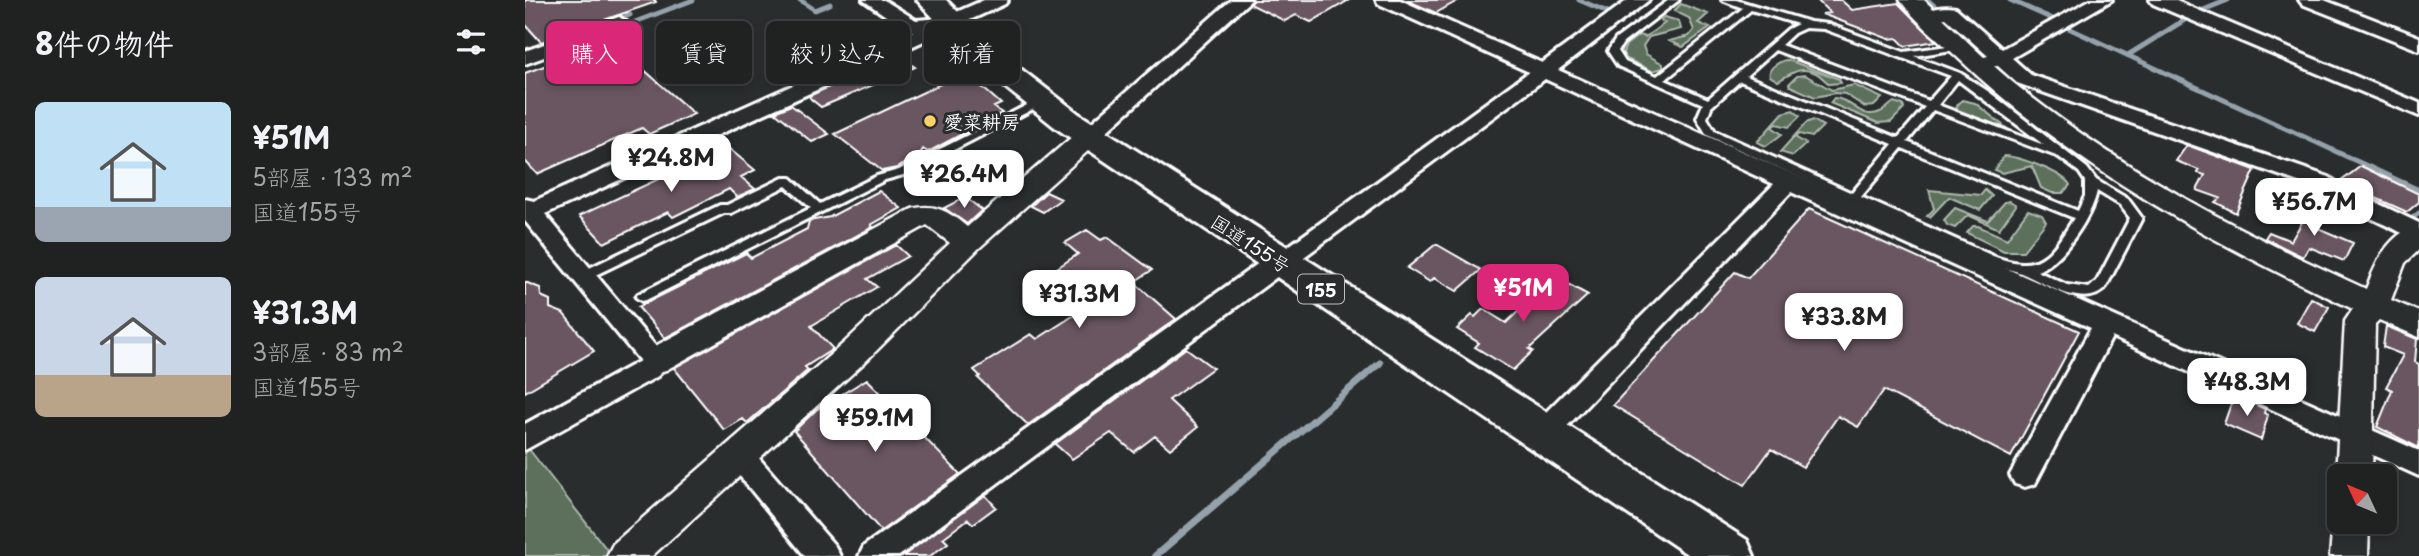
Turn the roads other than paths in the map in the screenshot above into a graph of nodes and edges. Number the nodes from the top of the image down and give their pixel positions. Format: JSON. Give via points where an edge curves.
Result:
{"nodes":[{"id":1,"x":872,"y":0,"type":"edge"},
{"id":2,"x":999,"y":0,"type":"edge"},
{"id":3,"x":1242,"y":0,"type":"edge"},
{"id":4,"x":1385,"y":0,"type":"edge"},
{"id":5,"x":1640,"y":0,"type":"edge"},
{"id":6,"x":1675,"y":0,"type":"edge"},
{"id":7,"x":1726,"y":0,"type":"edge"},
{"id":8,"x":2103,"y":0,"type":"edge"},
{"id":9,"x":2159,"y":0,"type":"edge"},
{"id":10,"x":2308,"y":0,"type":"edge"},
{"id":11,"x":1750,"y":7,"type":"junction"},
{"id":12,"x":941,"y":11,"type":"edge"},
{"id":13,"x":1931,"y":11,"type":"edge"},
{"id":14,"x":1808,"y":24,"type":"junction"},
{"id":15,"x":2419,"y":44,"type":"edge"},
{"id":16,"x":1774,"y":46,"type":"junction"},
{"id":17,"x":1959,"y":46,"type":"junction"},
{"id":18,"x":546,"y":50,"type":"edge"},
{"id":19,"x":1903,"y":54,"type":"junction"},
{"id":20,"x":525,"y":58,"type":"edge"},
{"id":21,"x":1985,"y":64,"type":"junction"},
{"id":22,"x":1542,"y":72,"type":"junction"},
{"id":23,"x":1739,"y":77,"type":"junction"},
{"id":24,"x":1659,"y":80,"type":"junction"},
{"id":25,"x":1039,"y":102,"type":"junction"},
{"id":26,"x":1710,"y":103,"type":"junction"},
{"id":27,"x":1931,"y":106,"type":"junction"},
{"id":28,"x":2419,"y":110,"type":"edge"},
{"id":29,"x":1089,"y":136,"type":"junction"},
{"id":30,"x":1900,"y":143,"type":"junction"},
{"id":31,"x":2073,"y":160,"type":"junction"},
{"id":32,"x":1788,"y":182,"type":"junction"},
{"id":33,"x":2091,"y":183,"type":"junction"},
{"id":34,"x":1853,"y":198,"type":"junction"},
{"id":35,"x":819,"y":209,"type":"junction"},
{"id":36,"x":527,"y":210,"type":"edge"},
{"id":37,"x":2079,"y":216,"type":"junction"},
{"id":38,"x":2419,"y":234,"type":"edge"},
{"id":39,"x":968,"y":242,"type":"junction"},
{"id":40,"x":1280,"y":262,"type":"junction"},
{"id":41,"x":2020,"y":268,"type":"junction"},
{"id":42,"x":583,"y":276,"type":"junction"},
{"id":43,"x":642,"y":297,"type":"dead end"},
{"id":44,"x":2374,"y":306,"type":"junction"},
{"id":45,"x":2106,"y":324,"type":"junction"},
{"id":46,"x":2419,"y":325,"type":"edge"},
{"id":47,"x":655,"y":361,"type":"junction"},
{"id":48,"x":1542,"y":434,"type":"junction"},
{"id":49,"x":2357,"y":435,"type":"junction"},
{"id":50,"x":525,"y":438,"type":"edge"},
{"id":51,"x":740,"y":456,"type":"junction"},
{"id":52,"x":2355,"y":464,"type":"edge"},
{"id":53,"x":2419,"y":464,"type":"edge"},
{"id":54,"x":2025,"y":475,"type":"dead end"},
{"id":55,"x":2350,"y":534,"type":"edge"},
{"id":56,"x":626,"y":556,"type":"edge"},
{"id":57,"x":824,"y":556,"type":"edge"},
{"id":58,"x":875,"y":556,"type":"edge"},
{"id":59,"x":1730,"y":556,"type":"edge"},
{"id":60,"x":2349,"y":556,"type":"edge"}],
"edges":[{"from":1,"to":12,"type":"street","via":[[913,26]]},
{"from":2,"to":12,"type":"street"},
{"from":3,"to":29,"type":"street"},
{"from":4,"to":22,"type":"street"},
{"from":5,"to":22,"type":"street"},
{"from":6,"to":24,"type":"lane","via":[[1619,41],[1613,51],[1621,64]]},
{"from":7,"to":11,"type":"lane"},
{"from":8,"to":21,"type":"street"},
{"from":9,"to":28,"type":"street"},
{"from":10,"to":15,"type":"street"},
{"from":11,"to":14,"type":"lane"},
{"from":11,"to":24,"type":"lane"},
{"from":12,"to":25,"type":"highway","name":"国道155号","number":"155","via":[[967,42]]},
{"from":12,"to":36,"type":"street"},
{"from":13,"to":17,"type":"street"},
{"from":13,"to":21,"type":"street","via":[[1950,12]]},
{"from":14,"to":16,"type":"lane"},
{"from":14,"to":19,"type":"lane"},
{"from":16,"to":23,"type":"lane"},
{"from":16,"to":27,"type":"lane"},
{"from":17,"to":19,"type":"lane"},
{"from":17,"to":21,"type":"street"},
{"from":18,"to":20,"type":"street"},
{"from":19,"to":21,"type":"lane"},
{"from":21,"to":27,"type":"lane"},
{"from":21,"to":31,"type":"lane","via":[[1985,93]]},
{"from":21,"to":38,"type":"street","via":[[2321,182]]},
{"from":21,"to":44,"type":"street","via":[[2052,125],[2131,180],[2229,236]]},
{"from":22,"to":32,"type":"street"},
{"from":22,"to":40,"type":"street"},
{"from":23,"to":26,"type":"lane"},
{"from":23,"to":30,"type":"lane"},
{"from":24,"to":26,"type":"lane"},
{"from":25,"to":29,"type":"highway","name":"国道155号","number":"155"},
{"from":25,"to":35,"type":"lane"},
{"from":26,"to":34,"type":"lane","via":[[1702,118],[1718,138]]},
{"from":27,"to":30,"type":"lane"},
{"from":27,"to":31,"type":"lane"},
{"from":29,"to":39,"type":"street"},
{"from":29,"to":40,"type":"highway","name":"国道155号","number":"155"},
{"from":30,"to":34,"type":"lane"},
{"from":30,"to":37,"type":"lane"},
{"from":31,"to":33,"type":"lane"},
{"from":32,"to":45,"type":"street"},
{"from":32,"to":48,"type":"street"},
{"from":33,"to":37,"type":"lane","via":[[2091,197]]},
{"from":33,"to":41,"type":"lane","via":[[2124,202],[2136,218],[2097,290],[2065,289]]},
{"from":34,"to":41,"type":"lane","via":[[1989,259]]},
{"from":35,"to":42,"type":"lane","via":[[787,181]]},
{"from":35,"to":43,"type":"lane"},
{"from":36,"to":42,"type":"street"},
{"from":37,"to":41,"type":"lane","via":[[2051,261]]},
{"from":38,"to":44,"type":"street","via":[[2391,262]]},
{"from":39,"to":47,"type":"street","via":[[935,216],[922,216]]},
{"from":39,"to":51,"type":"street","via":[[856,352]]},
{"from":40,"to":48,"type":"highway","name":"国道155号","number":"155"},
{"from":40,"to":58,"type":"street"},
{"from":42,"to":47,"type":"street"},
{"from":44,"to":46,"type":"street"},
{"from":44,"to":49,"type":"street","via":[[2360,321]]},
{"from":45,"to":49,"type":"street"},
{"from":45,"to":54,"type":"street"},
{"from":47,"to":50,"type":"street","via":[[649,369]]},
{"from":48,"to":59,"type":"highway","name":"国道155号","number":"155"},
{"from":49,"to":52,"type":"street"},
{"from":49,"to":53,"type":"street"},
{"from":51,"to":56,"type":"street"},
{"from":51,"to":57,"type":"street"},
{"from":55,"to":60,"type":"street"}]}
